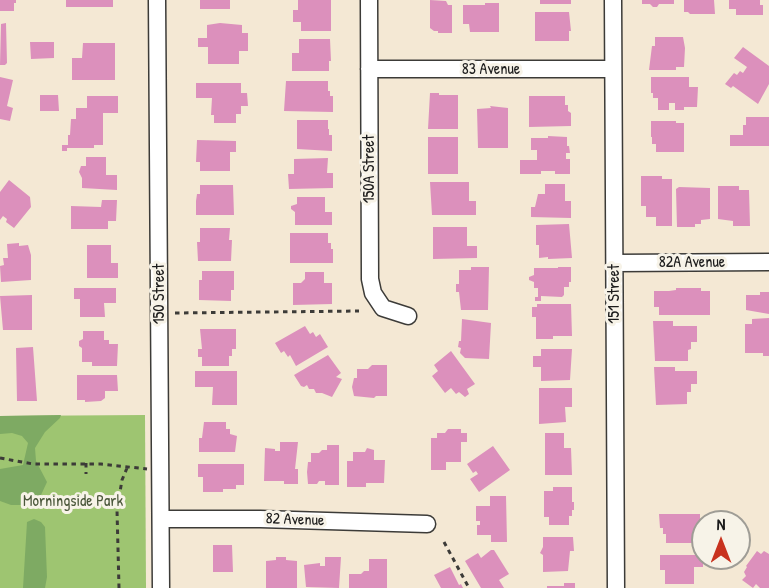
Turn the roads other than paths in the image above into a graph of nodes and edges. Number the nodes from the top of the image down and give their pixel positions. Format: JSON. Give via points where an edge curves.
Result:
{"nodes":[{"id":1,"x":158,"y":0,"type":"edge"},
{"id":2,"x":369,"y":0,"type":"edge"},
{"id":3,"x":613,"y":0,"type":"edge"},
{"id":4,"x":369,"y":69,"type":"junction"},
{"id":5,"x":613,"y":69,"type":"junction"},
{"id":6,"x":769,"y":262,"type":"edge"},
{"id":7,"x":615,"y":263,"type":"junction"},
{"id":8,"x":408,"y":316,"type":"dead end"},
{"id":9,"x":162,"y":519,"type":"junction"},
{"id":10,"x":428,"y":524,"type":"dead end"},
{"id":11,"x":161,"y":588,"type":"edge"},
{"id":12,"x":616,"y":588,"type":"edge"}],
"edges":[{"from":1,"to":9,"type":"street","name":"150 Street"},
{"from":2,"to":4,"type":"street","name":"150A Street"},
{"from":3,"to":5,"type":"street","name":"151 Street"},
{"from":4,"to":5,"type":"street","name":"83 Avenue"},
{"from":4,"to":8,"type":"street","name":"150A Street","via":[[370,279],[383,308]]},
{"from":5,"to":7,"type":"street","name":"151 Street"},
{"from":6,"to":7,"type":"street","name":"82A Avenue"},
{"from":7,"to":12,"type":"street","name":"151 Street"},
{"from":9,"to":10,"type":"street","name":"82 Avenue"},
{"from":9,"to":11,"type":"street","name":"150 Street"}]}
